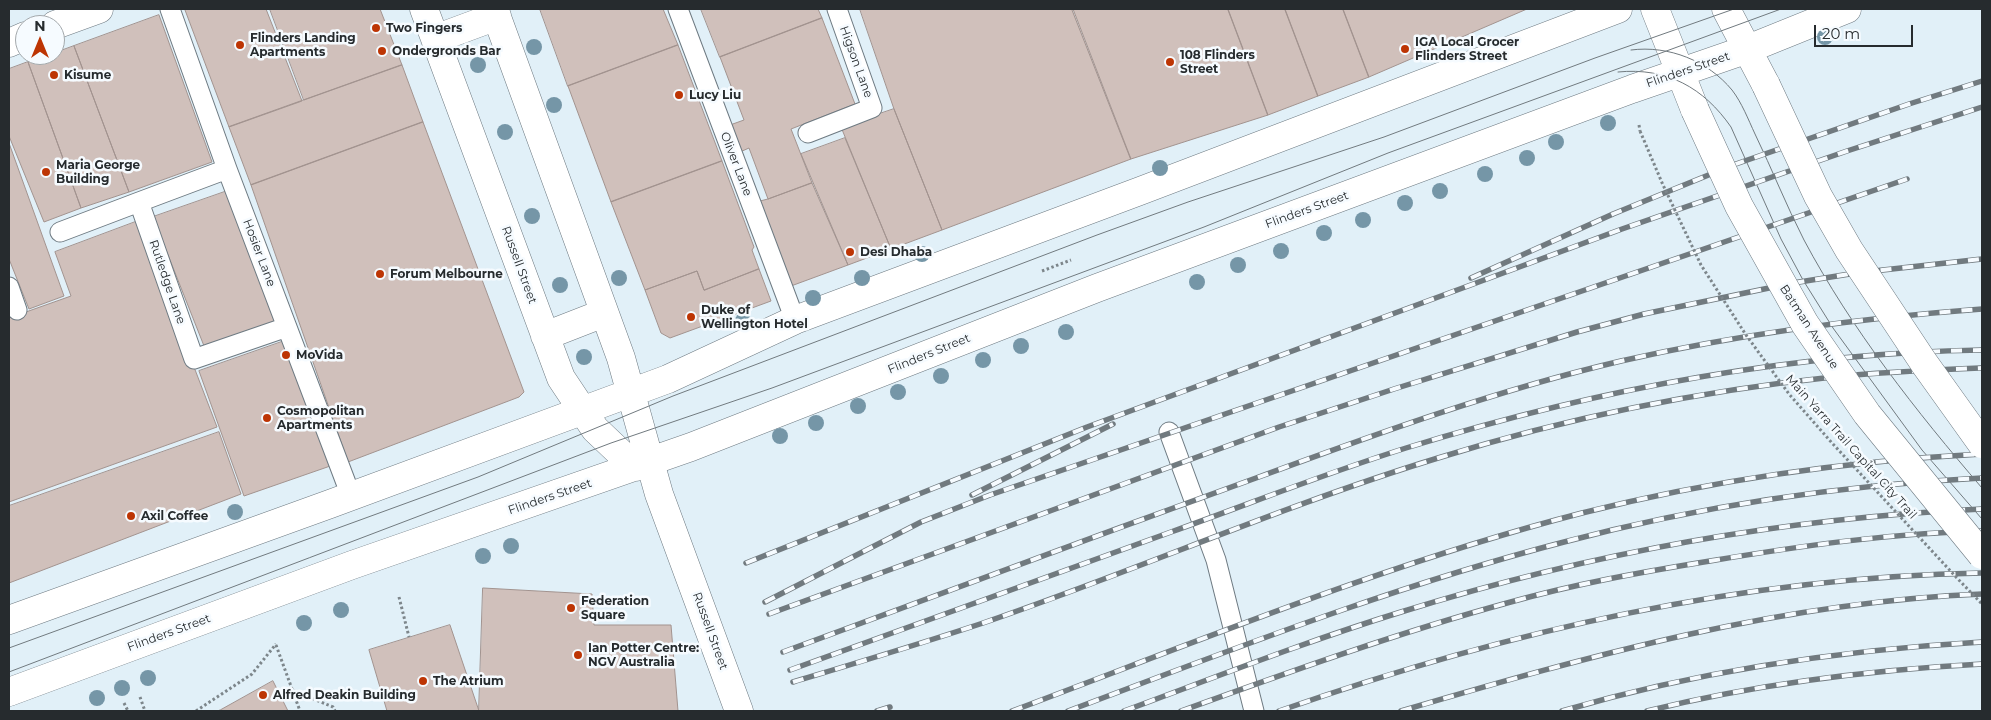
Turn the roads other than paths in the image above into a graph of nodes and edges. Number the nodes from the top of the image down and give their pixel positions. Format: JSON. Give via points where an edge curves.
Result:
{"nodes":[{"id":1,"x":100,"y":9,"type":"edge"},
{"id":2,"x":170,"y":9,"type":"edge"},
{"id":3,"x":424,"y":9,"type":"edge"},
{"id":4,"x":678,"y":9,"type":"edge"},
{"id":5,"x":837,"y":9,"type":"edge"},
{"id":6,"x":1618,"y":9,"type":"edge"},
{"id":7,"x":1655,"y":9,"type":"edge"},
{"id":8,"x":1726,"y":9,"type":"edge"},
{"id":9,"x":1846,"y":9,"type":"edge"},
{"id":10,"x":496,"y":12,"type":"edge"},
{"id":11,"x":65,"y":21,"type":"edge"},
{"id":12,"x":435,"y":39,"type":"junction"},
{"id":13,"x":1748,"y":49,"type":"junction"},
{"id":14,"x":1680,"y":72,"type":"junction"},
{"id":15,"x":808,"y":133,"type":"dead end"},
{"id":16,"x":227,"y":169,"type":"junction"},
{"id":17,"x":139,"y":202,"type":"junction"},
{"id":18,"x":60,"y":232,"type":"dead end"},
{"id":19,"x":9,"y":287,"type":"edge"},
{"id":20,"x":18,"y":310,"type":"dead end"},
{"id":21,"x":604,"y":313,"type":"junction"},
{"id":22,"x":795,"y":320,"type":"junction"},
{"id":23,"x":287,"y":327,"type":"junction"},
{"id":24,"x":545,"y":336,"type":"junction"},
{"id":25,"x":631,"y":392,"type":"junction"},
{"id":26,"x":582,"y":411,"type":"junction"},
{"id":27,"x":1169,"y":432,"type":"dead end"},
{"id":28,"x":1982,"y":444,"type":"edge"},
{"id":29,"x":643,"y":464,"type":"junction"},
{"id":30,"x":351,"y":496,"type":"junction"},
{"id":31,"x":1982,"y":555,"type":"edge"},
{"id":32,"x":9,"y":620,"type":"edge"},
{"id":33,"x":9,"y":692,"type":"edge"},
{"id":34,"x":740,"y":711,"type":"edge"},
{"id":35,"x":1254,"y":711,"type":"edge"}],
"edges":[{"from":1,"to":11,"type":"main road"},
{"from":2,"to":16,"type":"lane","name":"Hosier Lane"},
{"from":3,"to":12,"type":"main road","name":"Russell Street"},
{"from":4,"to":22,"type":"lane","name":"Oliver Lane"},
{"from":5,"to":15,"type":"lane","name":"Higson Lane","via":[[872,108]]},
{"from":6,"to":22,"type":"main road"},
{"from":7,"to":14,"type":"main road","name":"Batman Avenue"},
{"from":8,"to":13,"type":"main road"},
{"from":9,"to":13,"type":"main road","name":"Flinders Street"},
{"from":10,"to":12,"type":"main road"},
{"from":10,"to":21,"type":"main road","name":"Russell Street"},
{"from":12,"to":24,"type":"main road","name":"Russell Street"},
{"from":13,"to":14,"type":"main road","name":"Flinders Street"},
{"from":13,"to":28,"type":"main road","bridge":true,"via":[[1818,196],[1849,250]]},
{"from":14,"to":29,"type":"main road","name":"Flinders Street","via":[[1097,288]]},
{"from":14,"to":31,"type":"main road","name":"Batman Avenue","bridge":true,"via":[[1739,206],[1805,324],[1867,414]]},
{"from":16,"to":17,"type":"lane"},
{"from":16,"to":23,"type":"lane","name":"Hosier Lane"},
{"from":17,"to":18,"type":"lane"},
{"from":17,"to":23,"type":"lane","name":"Rutledge Lane","via":[[194,359]]},
{"from":19,"to":20,"type":"lane"},
{"from":21,"to":24,"type":"main road"},
{"from":21,"to":25,"type":"main road","name":"Russell Street"},
{"from":22,"to":25,"type":"main road","via":[[668,379]]},
{"from":23,"to":30,"type":"lane","name":"Hosier Lane"},
{"from":24,"to":26,"type":"main road","name":"Russell Street","via":[[561,378]]},
{"from":25,"to":26,"type":"main road"},
{"from":25,"to":29,"type":"main road","name":"Russell Street"},
{"from":26,"to":29,"type":"main road","name":"Russell Street","via":[[595,429]]},
{"from":26,"to":30,"type":"main road"},
{"from":27,"to":35,"type":"lane","via":[[1216,560]]},
{"from":29,"to":33,"type":"main road","name":"Flinders Street","via":[[352,565]]},
{"from":29,"to":34,"type":"main road","name":"Russell Street","via":[[659,494]]},
{"from":30,"to":32,"type":"main road"}]}
